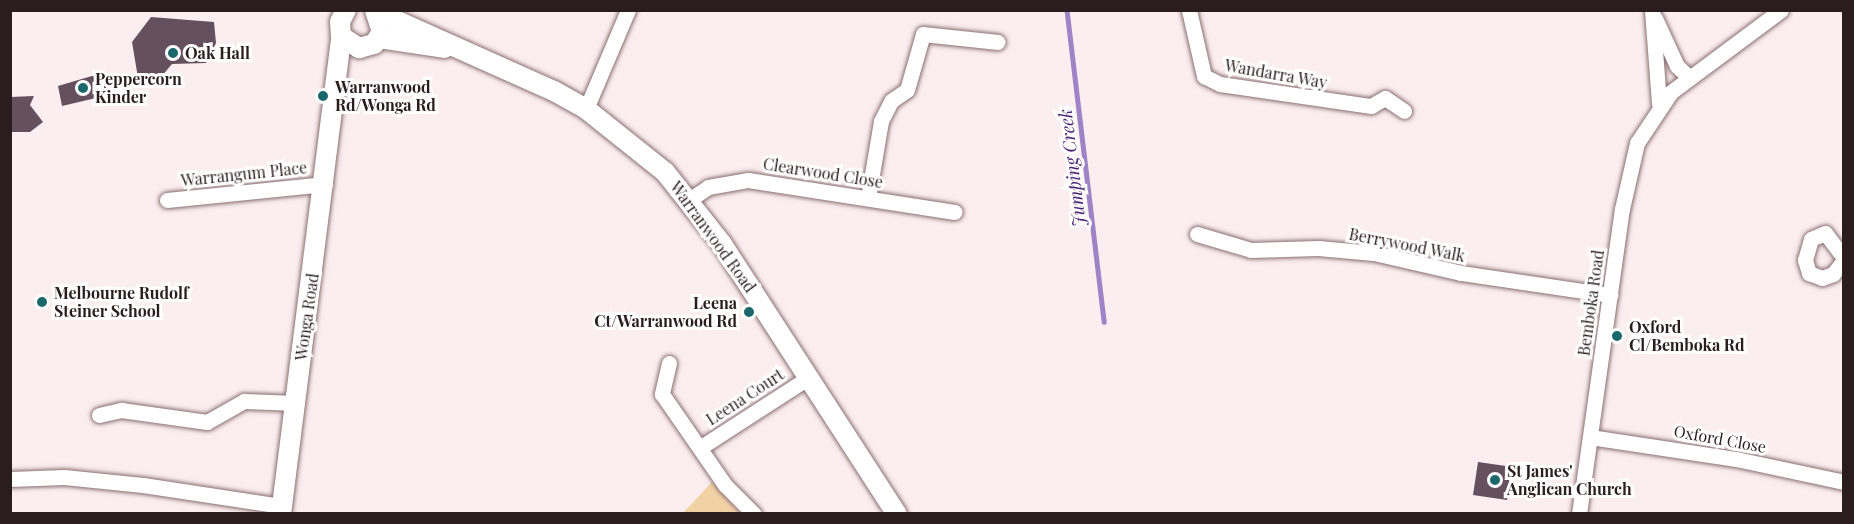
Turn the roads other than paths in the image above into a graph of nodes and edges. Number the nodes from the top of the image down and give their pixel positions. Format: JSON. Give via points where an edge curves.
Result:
{"nodes":[{"id":1,"x":628,"y":10,"type":"edge"},
{"id":2,"x":1189,"y":10,"type":"edge"},
{"id":3,"x":1781,"y":10,"type":"edge"},
{"id":4,"x":376,"y":11,"type":"edge"},
{"id":5,"x":1652,"y":11,"type":"edge"},
{"id":6,"x":341,"y":20,"type":"edge"},
{"id":7,"x":379,"y":38,"type":"junction"},
{"id":8,"x":998,"y":42,"type":"dead end"},
{"id":9,"x":359,"y":48,"type":"junction"},
{"id":10,"x":450,"y":48,"type":"junction"},
{"id":11,"x":1689,"y":77,"type":"junction"},
{"id":12,"x":1659,"y":104,"type":"junction"},
{"id":13,"x":586,"y":109,"type":"junction"},
{"id":14,"x":1404,"y":111,"type":"dead end"},
{"id":15,"x":334,"y":121,"type":"junction"},
{"id":16,"x":326,"y":184,"type":"junction"},
{"id":17,"x":868,"y":198,"type":"junction"},
{"id":18,"x":167,"y":200,"type":"dead end"},
{"id":19,"x":689,"y":200,"type":"junction"},
{"id":20,"x":956,"y":212,"type":"dead end"},
{"id":21,"x":1197,"y":234,"type":"dead end"},
{"id":22,"x":1610,"y":295,"type":"junction"},
{"id":23,"x":669,"y":363,"type":"dead end"},
{"id":24,"x":809,"y":377,"type":"junction"},
{"id":25,"x":296,"y":403,"type":"junction"},
{"id":26,"x":99,"y":415,"type":"dead end"},
{"id":27,"x":1590,"y":437,"type":"junction"},
{"id":28,"x":701,"y":447,"type":"junction"},
{"id":29,"x":10,"y":479,"type":"edge"},
{"id":30,"x":1844,"y":482,"type":"edge"},
{"id":31,"x":281,"y":510,"type":"edge"},
{"id":32,"x":754,"y":513,"type":"edge"},
{"id":33,"x":897,"y":513,"type":"edge"},
{"id":34,"x":1579,"y":513,"type":"edge"}],
"edges":[{"from":1,"to":13,"type":"street"},
{"from":2,"to":14,"type":"street","name":"Wandarra Way","via":[[1204,76],[1220,84],[1371,106],[1385,98]]},
{"from":3,"to":11,"type":"street","name":"Bemboka Road"},
{"from":4,"to":7,"type":"main road","via":[[382,25]]},
{"from":4,"to":10,"type":"main road","name":"Warranwood Road"},
{"from":5,"to":11,"type":"street","via":[[1677,66]]},
{"from":5,"to":12,"type":"street"},
{"from":6,"to":9,"type":"main road"},
{"from":6,"to":15,"type":"main road","name":"Wonga Road"},
{"from":7,"to":9,"type":"main road"},
{"from":7,"to":10,"type":"main road","name":"Warranwood Road"},
{"from":8,"to":17,"type":"street","via":[[923,34],[908,90],[891,101],[881,121]]},
{"from":9,"to":15,"type":"main road","name":"Wonga Road"},
{"from":10,"to":13,"type":"main road","name":"Warranwood Road","via":[[509,68]]},
{"from":11,"to":12,"type":"street","name":"Bemboka Road"},
{"from":12,"to":22,"type":"street","name":"Bemboka Road","via":[[1632,158]]},
{"from":13,"to":19,"type":"main road","name":"Warranwood Road","via":[[633,144]]},
{"from":15,"to":16,"type":"main road","name":"Wonga Road"},
{"from":16,"to":18,"type":"street","name":"Warrangum Place"},
{"from":16,"to":25,"type":"main road","name":"Wonga Road"},
{"from":17,"to":19,"type":"street","name":"Clearwood Close","via":[[748,180],[708,187]]},
{"from":17,"to":20,"type":"street","name":"Clearwood Close"},
{"from":19,"to":24,"type":"main road","name":"Warranwood Road"},
{"from":21,"to":22,"type":"street","name":"Berrywood Walk","via":[[1251,250],[1318,248],[1374,253],[1461,273]]},
{"from":22,"to":27,"type":"street","name":"Bemboka Road"},
{"from":23,"to":28,"type":"street","name":"Leena Court","via":[[663,394]]},
{"from":24,"to":28,"type":"street","name":"Leena Court"},
{"from":24,"to":33,"type":"main road","name":"Warranwood Road"},
{"from":25,"to":26,"type":"street","via":[[244,401],[207,422],[121,410]]},
{"from":25,"to":31,"type":"main road","name":"Wonga Road"},
{"from":27,"to":30,"type":"street","name":"Oxford Close","via":[[1736,459]]},
{"from":27,"to":34,"type":"street","name":"Bemboka Road"},
{"from":28,"to":32,"type":"street","name":"Leena Court","via":[[725,485]]},
{"from":29,"to":31,"type":"street","via":[[64,477],[132,484]]}]}
